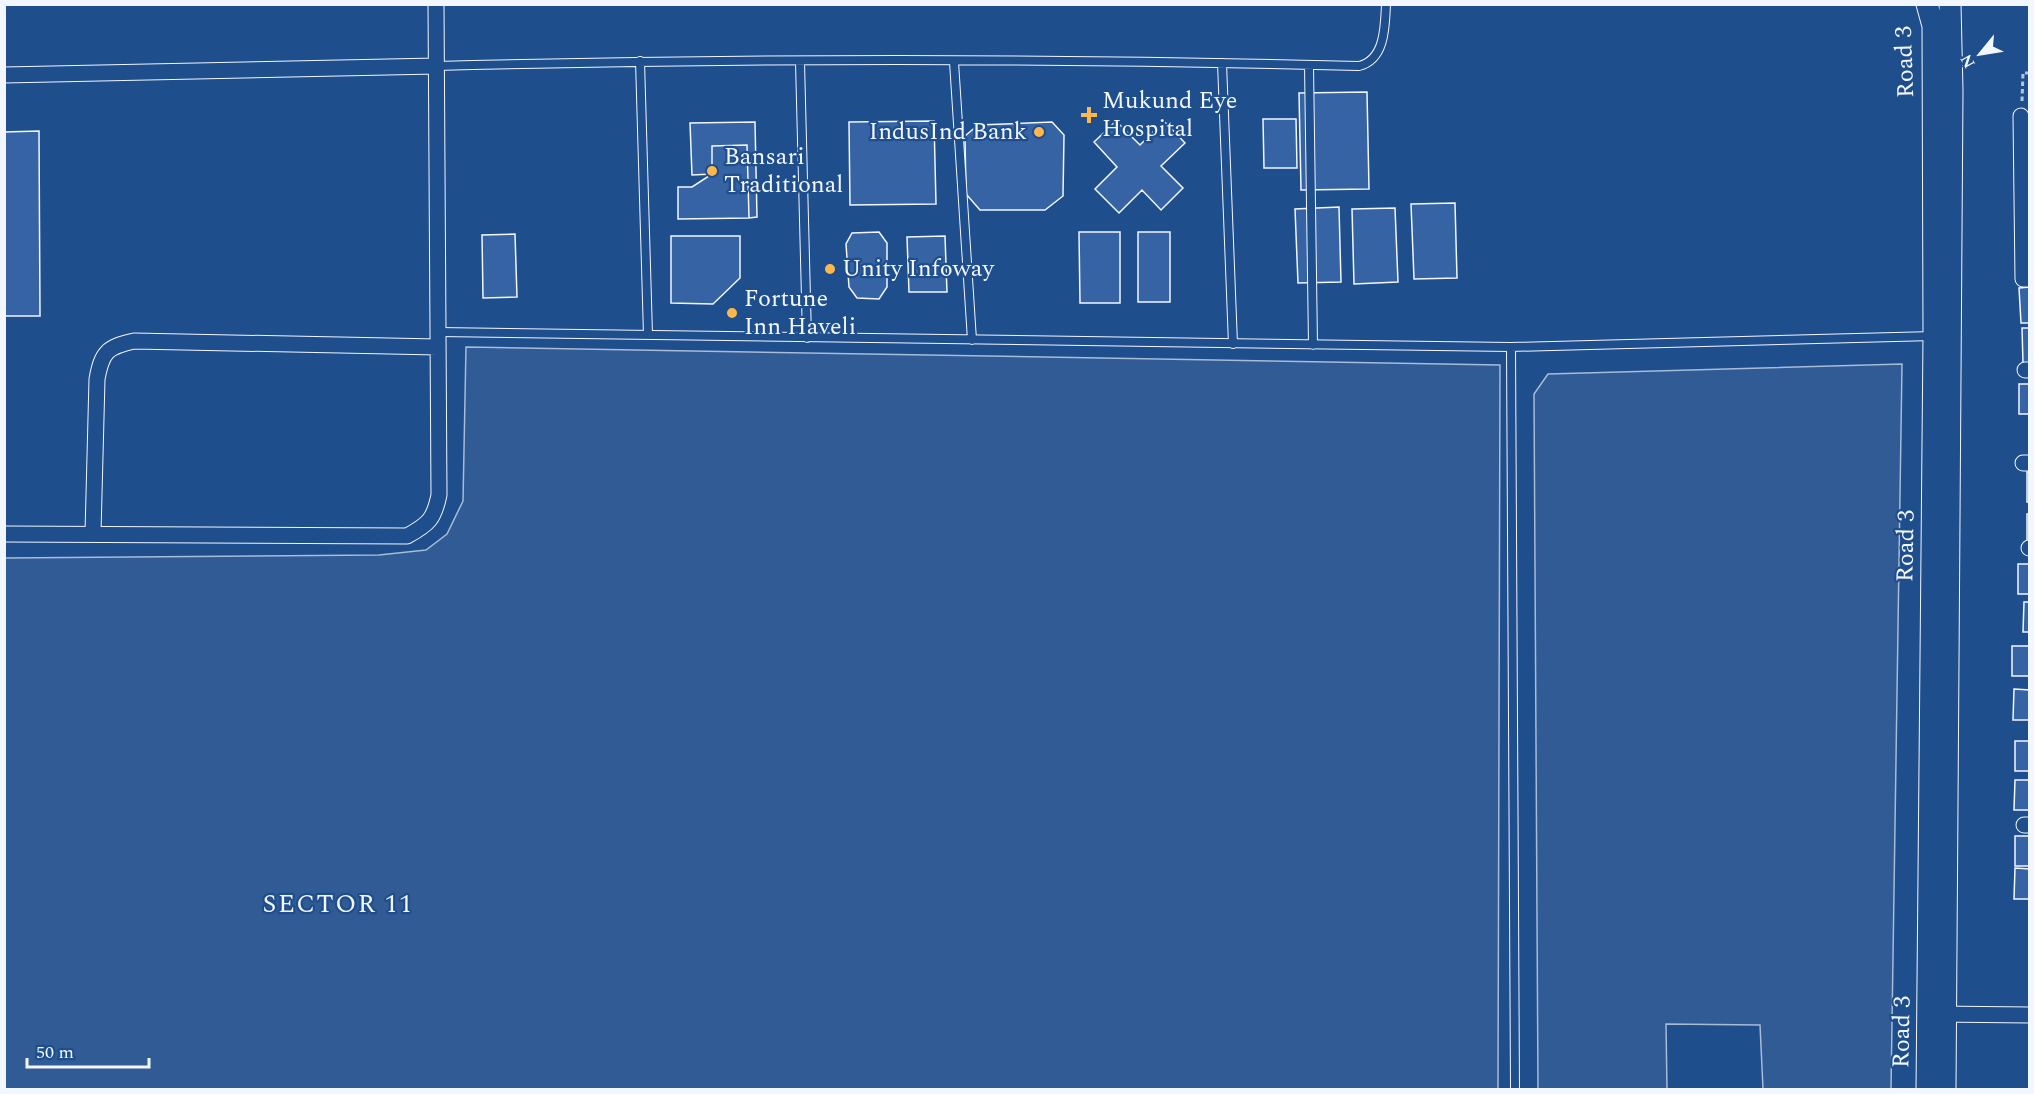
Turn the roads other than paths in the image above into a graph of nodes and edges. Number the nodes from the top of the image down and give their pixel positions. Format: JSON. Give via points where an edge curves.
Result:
{"nodes":[{"id":1,"x":436,"y":4,"type":"edge"},
{"id":2,"x":1386,"y":4,"type":"edge"},
{"id":3,"x":1927,"y":4,"type":"edge"},
{"id":4,"x":1950,"y":4,"type":"edge"},
{"id":5,"x":640,"y":61,"type":"junction"},
{"id":6,"x":800,"y":62,"type":"junction"},
{"id":7,"x":954,"y":62,"type":"junction"},
{"id":8,"x":1222,"y":63,"type":"junction"},
{"id":9,"x":1309,"y":65,"type":"junction"},
{"id":10,"x":436,"y":66,"type":"junction"},
{"id":11,"x":4,"y":75,"type":"edge"},
{"id":12,"x":2021,"y":116,"type":"road end"},
{"id":13,"x":2026,"y":187,"type":"edge"},
{"id":14,"x":2030,"y":279,"type":"edge"},
{"id":15,"x":648,"y":335,"type":"junction"},
{"id":16,"x":1934,"y":336,"type":"junction"},
{"id":17,"x":807,"y":338,"type":"junction"},
{"id":18,"x":438,"y":339,"type":"junction"},
{"id":19,"x":972,"y":340,"type":"junction"},
{"id":20,"x":1233,"y":344,"type":"junction"},
{"id":21,"x":1313,"y":345,"type":"junction"},
{"id":22,"x":1511,"y":347,"type":"junction"},
{"id":23,"x":93,"y":533,"type":"junction"},
{"id":24,"x":4,"y":534,"type":"edge"},
{"id":25,"x":1936,"y":1014,"type":"junction"},
{"id":26,"x":2030,"y":1015,"type":"edge"},
{"id":27,"x":1515,"y":1089,"type":"edge"},
{"id":28,"x":1927,"y":1089,"type":"edge"},
{"id":29,"x":1945,"y":1089,"type":"edge"}],
"edges":[{"from":1,"to":10,"type":"street"},
{"from":2,"to":9,"type":"lane","via":[[1379,51],[1370,64]]},
{"from":3,"to":16,"type":"street","name":"Road 3","via":[[1933,26]]},
{"from":4,"to":25,"type":"street","name":"Road 3","via":[[1952,91]]},
{"from":5,"to":6,"type":"lane"},
{"from":5,"to":10,"type":"lane"},
{"from":5,"to":15,"type":"lane"},
{"from":6,"to":7,"type":"lane"},
{"from":6,"to":17,"type":"lane"},
{"from":7,"to":8,"type":"lane"},
{"from":7,"to":19,"type":"lane"},
{"from":8,"to":9,"type":"lane"},
{"from":8,"to":20,"type":"lane"},
{"from":9,"to":21,"type":"lane"},
{"from":10,"to":11,"type":"street"},
{"from":10,"to":18,"type":"street"},
{"from":12,"to":13,"type":"street"},
{"from":13,"to":14,"type":"street","via":[[2023,279]]},
{"from":15,"to":17,"type":"lane"},
{"from":15,"to":18,"type":"lane"},
{"from":16,"to":22,"type":"lane"},
{"from":16,"to":25,"type":"street","name":"Road 3"},
{"from":17,"to":19,"type":"lane"},
{"from":18,"to":23,"type":"street","via":[[134,341],[110,348],[101,360],[97,379]]},
{"from":18,"to":23,"type":"street","via":[[439,495],[435,516],[421,529],[407,536]]},
{"from":19,"to":20,"type":"lane"},
{"from":20,"to":21,"type":"lane"},
{"from":21,"to":22,"type":"lane"},
{"from":22,"to":27,"type":"lane"},
{"from":23,"to":24,"type":"street"},
{"from":25,"to":26,"type":"street"},
{"from":25,"to":28,"type":"street","name":"Road 3"},
{"from":25,"to":29,"type":"street","name":"Road 3"}]}
